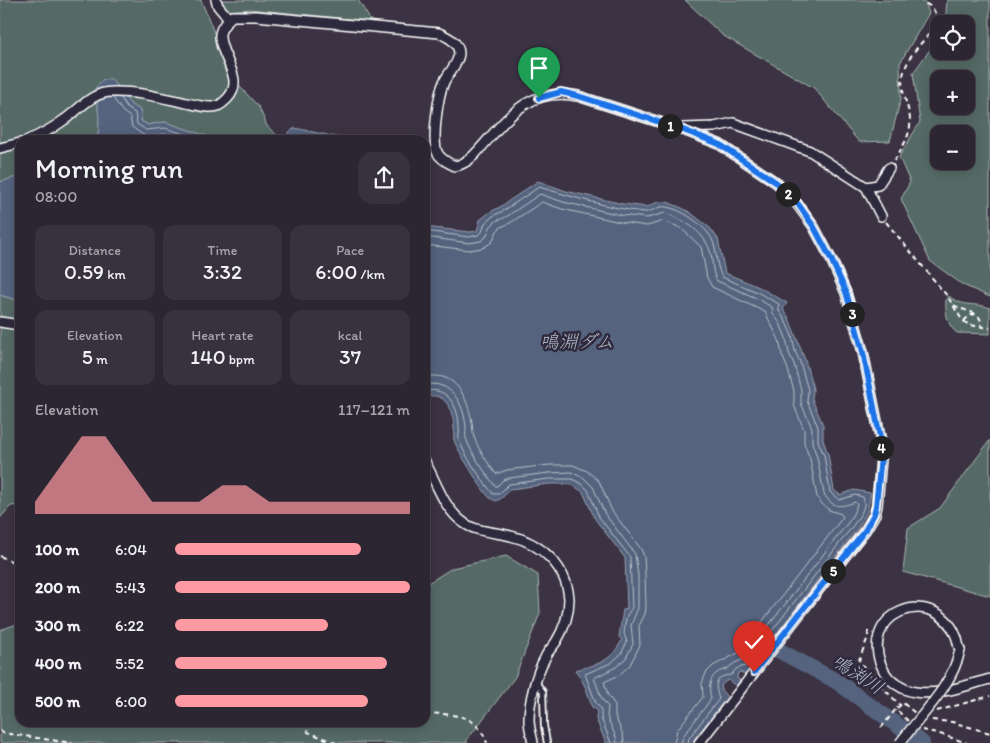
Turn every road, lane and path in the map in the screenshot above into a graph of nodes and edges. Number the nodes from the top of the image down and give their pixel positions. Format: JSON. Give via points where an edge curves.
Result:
{"nodes":[{"id":1,"x":216,"y":0,"type":"edge"},
{"id":2,"x":920,"y":0,"type":"edge"},
{"id":3,"x":229,"y":19,"type":"junction"},
{"id":4,"x":678,"y":128,"type":"junction"},
{"id":5,"x":39,"y":135,"type":"edge"},
{"id":6,"x":15,"y":144,"type":"edge"},
{"id":7,"x":0,"y":148,"type":"edge"},
{"id":8,"x":889,"y":168,"type":"joint"},
{"id":9,"x":866,"y":187,"type":"junction"},
{"id":10,"x":882,"y":216,"type":"joint"},
{"id":11,"x":952,"y":304,"type":"junction"},
{"id":12,"x":977,"y":314,"type":"junction"},
{"id":13,"x":0,"y":322,"type":"edge"},
{"id":14,"x":964,"y":322,"type":"junction"},
{"id":15,"x":15,"y":324,"type":"edge"},
{"id":16,"x":981,"y":327,"type":"junction"},
{"id":17,"x":990,"y":328,"type":"edge"},
{"id":18,"x":430,"y":472,"type":"edge"},
{"id":19,"x":0,"y":556,"type":"edge"},
{"id":20,"x":15,"y":563,"type":"edge"},
{"id":21,"x":990,"y":680,"type":"edge"},
{"id":22,"x":536,"y":682,"type":"junction"},
{"id":23,"x":990,"y":696,"type":"edge"},
{"id":24,"x":896,"y":709,"type":"junction"},
{"id":25,"x":430,"y":713,"type":"edge"},
{"id":26,"x":916,"y":714,"type":"dead end"},
{"id":27,"x":914,"y":725,"type":"dead end"},
{"id":28,"x":306,"y":727,"type":"edge"},
{"id":29,"x":881,"y":728,"type":"dead end"},
{"id":30,"x":920,"y":730,"type":"dead end"},
{"id":31,"x":0,"y":731,"type":"edge"},
{"id":32,"x":990,"y":733,"type":"edge"},
{"id":33,"x":72,"y":743,"type":"edge"},
{"id":34,"x":336,"y":743,"type":"edge"},
{"id":35,"x":487,"y":743,"type":"edge"},
{"id":36,"x":533,"y":743,"type":"edge"},
{"id":37,"x":548,"y":743,"type":"edge"},
{"id":38,"x":700,"y":743,"type":"edge"},
{"id":39,"x":900,"y":743,"type":"edge"},
{"id":40,"x":967,"y":743,"type":"edge"}],
"edges":[{"from":1,"to":3,"type":"street"},
{"from":2,"to":8,"type":"path","via":[[933,10],[934,24],[902,75],[910,126]]},
{"from":3,"to":4,"type":"street","via":[[232,16],[256,16],[391,28],[439,33],[451,39],[459,54],[443,83],[437,106],[436,136],[437,151],[455,166],[468,161],[516,110],[539,98],[561,92]]},
{"from":3,"to":5,"type":"street","via":[[220,33],[220,41],[233,74],[233,85],[228,98],[218,106],[109,92],[93,97]]},
{"from":4,"to":9,"type":"street","via":[[733,123],[810,151]]},
{"from":4,"to":38,"type":"street","via":[[719,144],[758,169],[798,204],[814,227],[846,292],[863,352],[882,447],[872,520]]},
{"from":6,"to":7,"type":"street"},
{"from":8,"to":9,"type":"street","via":[[878,185]]},
{"from":9,"to":10,"type":"street"},
{"from":10,"to":11,"type":"path"},
{"from":11,"to":12,"type":"path"},
{"from":11,"to":14,"type":"path"},
{"from":12,"to":14,"type":"path"},
{"from":12,"to":16,"type":"path"},
{"from":13,"to":15,"type":"street"},
{"from":14,"to":16,"type":"path"},
{"from":16,"to":17,"type":"path"},
{"from":18,"to":22,"type":"street","via":[[445,503],[465,524],[530,543],[551,558],[562,576],[566,584],[568,616]]},
{"from":19,"to":20,"type":"path"},
{"from":21,"to":39,"type":"street","bridge":true,"via":[[935,692],[916,692],[895,684],[886,675],[877,649],[884,625],[894,615],[907,608],[930,610],[948,624],[956,635],[960,650],[949,680]]},
{"from":22,"to":36,"type":"street","via":[[529,720]]},
{"from":22,"to":37,"type":"lane","via":[[543,692]]},
{"from":23,"to":32,"type":"path","via":[[931,713],[932,720]]},
{"from":24,"to":26,"type":"path","via":[[903,704]]},
{"from":24,"to":27,"type":"path"},
{"from":24,"to":29,"type":"path"},
{"from":25,"to":35,"type":"path","via":[[461,716],[475,722]]},
{"from":28,"to":34,"type":"path","via":[[308,732]]},
{"from":30,"to":40,"type":"path"},
{"from":31,"to":33,"type":"path"}]}
